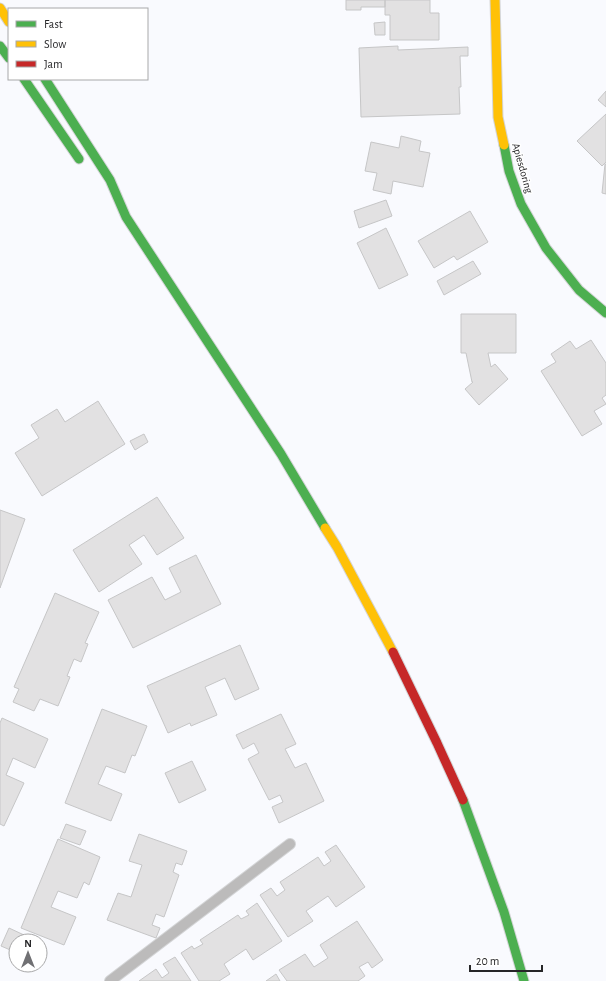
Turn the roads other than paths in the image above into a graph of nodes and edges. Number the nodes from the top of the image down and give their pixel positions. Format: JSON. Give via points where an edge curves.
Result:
{"nodes":[{"id":1,"x":494,"y":0,"type":"edge"},
{"id":2,"x":0,"y":8,"type":"edge"},
{"id":3,"x":8,"y":20,"type":"edge"},
{"id":4,"x":0,"y":46,"type":"edge"},
{"id":5,"x":8,"y":57,"type":"edge"},
{"id":6,"x":25,"y":80,"type":"edge"},
{"id":7,"x":46,"y":80,"type":"edge"},
{"id":8,"x":86,"y":169,"type":"dead end"},
{"id":9,"x":108,"y":197,"type":"dead end"},
{"id":10,"x":126,"y":217,"type":"junction"},
{"id":11,"x":606,"y":314,"type":"edge"},
{"id":12,"x":290,"y":844,"type":"dead end"},
{"id":13,"x":110,"y":981,"type":"edge"},
{"id":14,"x":524,"y":981,"type":"edge"}],
"edges":[{"from":1,"to":11,"type":"street","name":"Apiesdoring","via":[[498,117],[509,171],[516,191],[546,248],[579,290]]},
{"from":2,"to":3,"type":"street"},
{"from":4,"to":5,"type":"street"},
{"from":6,"to":8,"type":"street"},
{"from":7,"to":10,"type":"street","via":[[110,180]]},
{"from":9,"to":10,"type":"street"},
{"from":10,"to":14,"type":"street","via":[[276,447],[337,546],[395,657],[466,808],[504,912]]},
{"from":12,"to":13,"type":"lane"}]}
